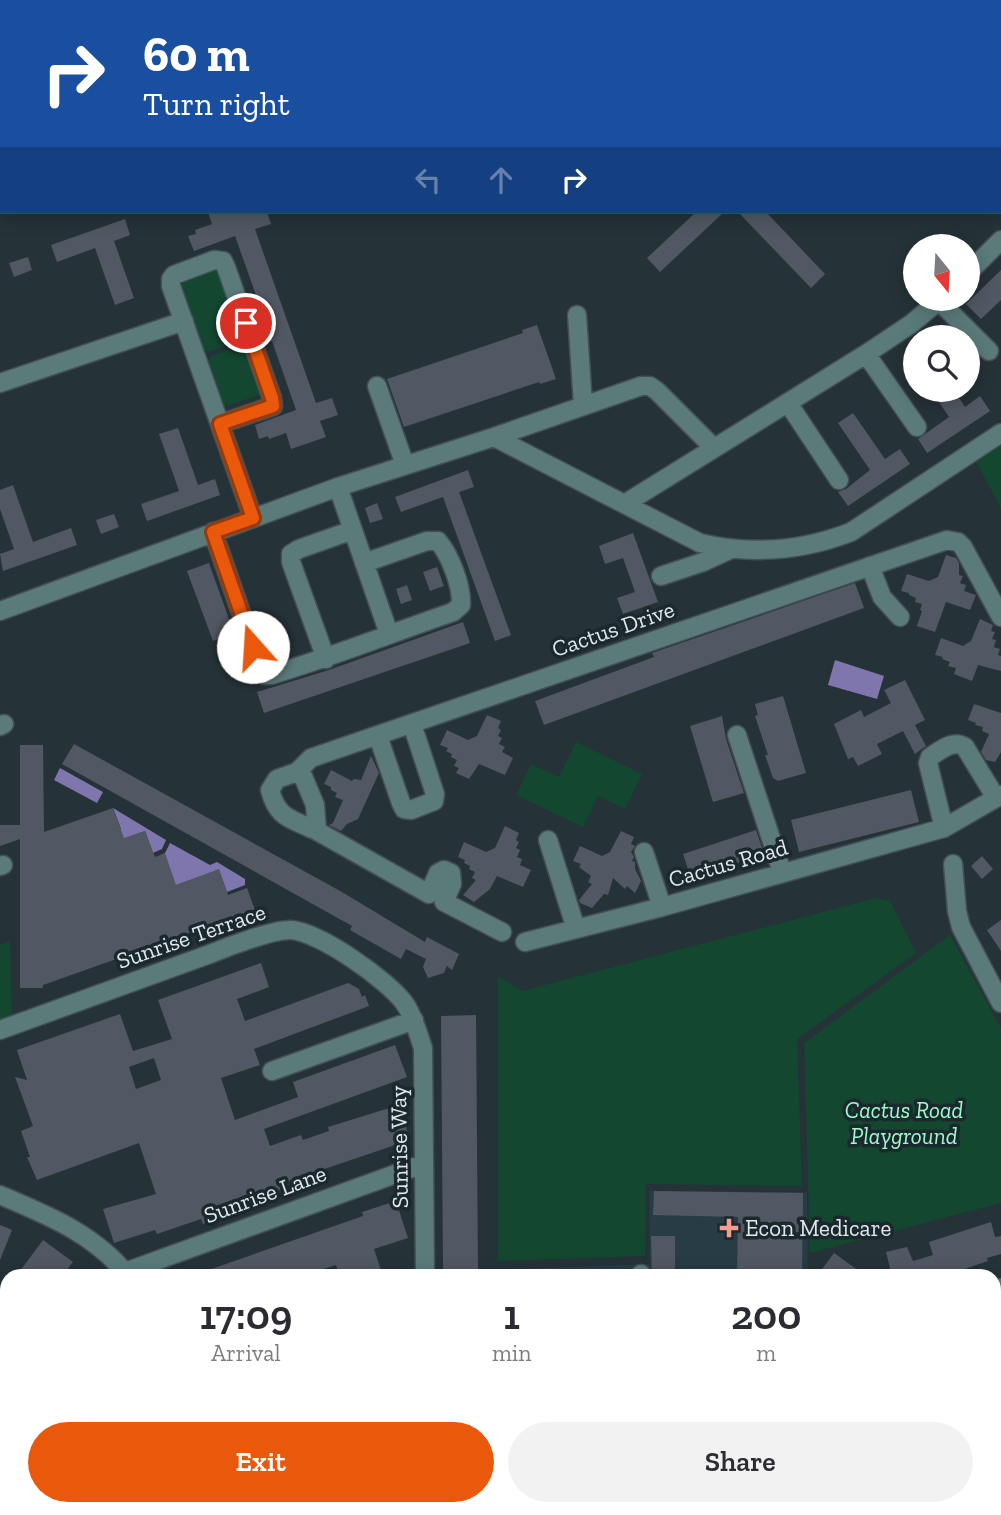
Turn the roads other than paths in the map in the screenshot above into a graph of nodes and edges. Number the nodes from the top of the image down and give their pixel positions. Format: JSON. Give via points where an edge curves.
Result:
{"nodes":[{"id":1,"x":1001,"y":240,"type":"edge"},
{"id":2,"x":980,"y":261,"type":"edge"},
{"id":3,"x":926,"y":312,"type":"edge"},
{"id":4,"x":952,"y":312,"type":"edge"},
{"id":5,"x":577,"y":315,"type":"dead end"},
{"id":6,"x":184,"y":321,"type":"junction"},
{"id":7,"x":989,"y":351,"type":"dead end"},
{"id":8,"x":866,"y":354,"type":"junction"},
{"id":9,"x":0,"y":383,"type":"edge"},
{"id":10,"x":377,"y":386,"type":"dead end"},
{"id":11,"x":788,"y":403,"type":"junction"},
{"id":12,"x":583,"y":405,"type":"junction"},
{"id":13,"x":220,"y":424,"type":"junction"},
{"id":14,"x":917,"y":427,"type":"dead end"},
{"id":15,"x":1001,"y":433,"type":"edge"},
{"id":16,"x":494,"y":438,"type":"junction"},
{"id":17,"x":714,"y":448,"type":"junction"},
{"id":18,"x":405,"y":465,"type":"junction"},
{"id":19,"x":839,"y":480,"type":"dead end"},
{"id":20,"x":338,"y":488,"type":"junction"},
{"id":21,"x":626,"y":503,"type":"junction"},
{"id":22,"x":253,"y":518,"type":"junction"},
{"id":23,"x":353,"y":530,"type":"junction"},
{"id":24,"x":213,"y":532,"type":"junction"},
{"id":25,"x":729,"y":550,"type":"junction"},
{"id":26,"x":364,"y":563,"type":"junction"},
{"id":27,"x":870,"y":566,"type":"junction"},
{"id":28,"x":661,"y":576,"type":"dead end"},
{"id":29,"x":0,"y":611,"type":"edge"},
{"id":30,"x":900,"y":617,"type":"dead end"},
{"id":31,"x":1001,"y":617,"type":"edge"},
{"id":32,"x":389,"y":634,"type":"junction"},
{"id":33,"x":326,"y":659,"type":"junction"},
{"id":34,"x":411,"y":724,"type":"junction"},
{"id":35,"x":737,"y":735,"type":"dead end"},
{"id":36,"x":378,"y":736,"type":"junction"},
{"id":37,"x":300,"y":769,"type":"junction"},
{"id":38,"x":998,"y":797,"type":"edge"},
{"id":39,"x":944,"y":828,"type":"junction"},
{"id":40,"x":314,"y":830,"type":"junction"},
{"id":41,"x":548,"y":839,"type":"dead end"},
{"id":42,"x":644,"y":852,"type":"dead end"},
{"id":43,"x":953,"y":864,"type":"dead end"},
{"id":44,"x":782,"y":872,"type":"junction"},
{"id":45,"x":662,"y":907,"type":"junction"},
{"id":46,"x":576,"y":929,"type":"junction"},
{"id":47,"x":502,"y":932,"type":"dead end"},
{"id":48,"x":525,"y":942,"type":"dead end"},
{"id":49,"x":999,"y":996,"type":"edge"},
{"id":50,"x":414,"y":1020,"type":"junction"},
{"id":51,"x":0,"y":1030,"type":"edge"},
{"id":52,"x":272,"y":1071,"type":"dead end"},
{"id":53,"x":423,"y":1164,"type":"junction"},
{"id":54,"x":0,"y":1195,"type":"edge"},
{"id":55,"x":121,"y":1269,"type":"edge"},
{"id":56,"x":140,"y":1269,"type":"edge"},
{"id":57,"x":425,"y":1269,"type":"edge"}],
"edges":[{"from":1,"to":2,"type":"street"},
{"from":3,"to":8,"type":"street"},
{"from":4,"to":7,"type":"street"},
{"from":5,"to":12,"type":"street"},
{"from":6,"to":9,"type":"street"},
{"from":6,"to":13,"type":"street"},
{"from":6,"to":13,"type":"street","via":[[171,279],[194,267],[223,261],[273,406]]},
{"from":8,"to":11,"type":"street"},
{"from":8,"to":14,"type":"street"},
{"from":10,"to":18,"type":"street"},
{"from":11,"to":17,"type":"street"},
{"from":11,"to":19,"type":"street"},
{"from":12,"to":16,"type":"street"},
{"from":12,"to":17,"type":"street","via":[[650,386]]},
{"from":13,"to":22,"type":"street"},
{"from":15,"to":25,"type":"street","via":[[851,532],[801,548]]},
{"from":16,"to":18,"type":"street"},
{"from":16,"to":21,"type":"street"},
{"from":17,"to":21,"type":"street"},
{"from":18,"to":20,"type":"street"},
{"from":20,"to":22,"type":"street"},
{"from":20,"to":23,"type":"street"},
{"from":21,"to":25,"type":"street","via":[[700,543]]},
{"from":22,"to":24,"type":"street"},
{"from":23,"to":26,"type":"street"},
{"from":23,"to":33,"type":"street","via":[[292,554]]},
{"from":24,"to":29,"type":"street"},
{"from":24,"to":33,"type":"street","via":[[265,675]]},
{"from":25,"to":28,"type":"street"},
{"from":26,"to":32,"type":"street"},
{"from":26,"to":32,"type":"street","via":[[428,541],[438,541],[445,548],[461,605],[453,612]]},
{"from":27,"to":30,"type":"street","via":[[883,597]]},
{"from":27,"to":31,"type":"street","name":"Cactus Drive","via":[[947,540],[958,542]]},
{"from":27,"to":34,"type":"street","name":"Cactus Drive"},
{"from":32,"to":33,"type":"street"},
{"from":34,"to":36,"type":"street","name":"Cactus Drive"},
{"from":34,"to":36,"type":"street","via":[[435,794],[428,804],[404,809]]},
{"from":35,"to":44,"type":"street"},
{"from":36,"to":37,"type":"street","name":"Cactus Drive","via":[[311,758]]},
{"from":37,"to":40,"type":"street","via":[[315,805]]},
{"from":37,"to":40,"type":"street","name":"Cactus Drive","via":[[277,779],[270,790],[284,816]]},
{"from":38,"to":39,"type":"street"},
{"from":38,"to":39,"type":"street","via":[[965,747],[952,744],[928,763]]},
{"from":39,"to":44,"type":"street","name":"Cactus Road"},
{"from":40,"to":47,"type":"street"},
{"from":41,"to":46,"type":"street"},
{"from":42,"to":45,"type":"street"},
{"from":43,"to":49,"type":"street","via":[[961,927]]},
{"from":44,"to":45,"type":"street","name":"Cactus Road"},
{"from":45,"to":46,"type":"street","name":"Cactus Road"},
{"from":46,"to":48,"type":"street","name":"Cactus Road"},
{"from":50,"to":51,"type":"street","name":"Sunrise Terrace","via":[[400,997],[348,956],[289,929]]},
{"from":50,"to":52,"type":"street"},
{"from":50,"to":53,"type":"street","name":"Sunrise Way","via":[[423,1048]]},
{"from":53,"to":56,"type":"street","name":"Sunrise Lane"},
{"from":53,"to":57,"type":"street","name":"Sunrise Way"},
{"from":54,"to":55,"type":"street","via":[[68,1224]]}]}
